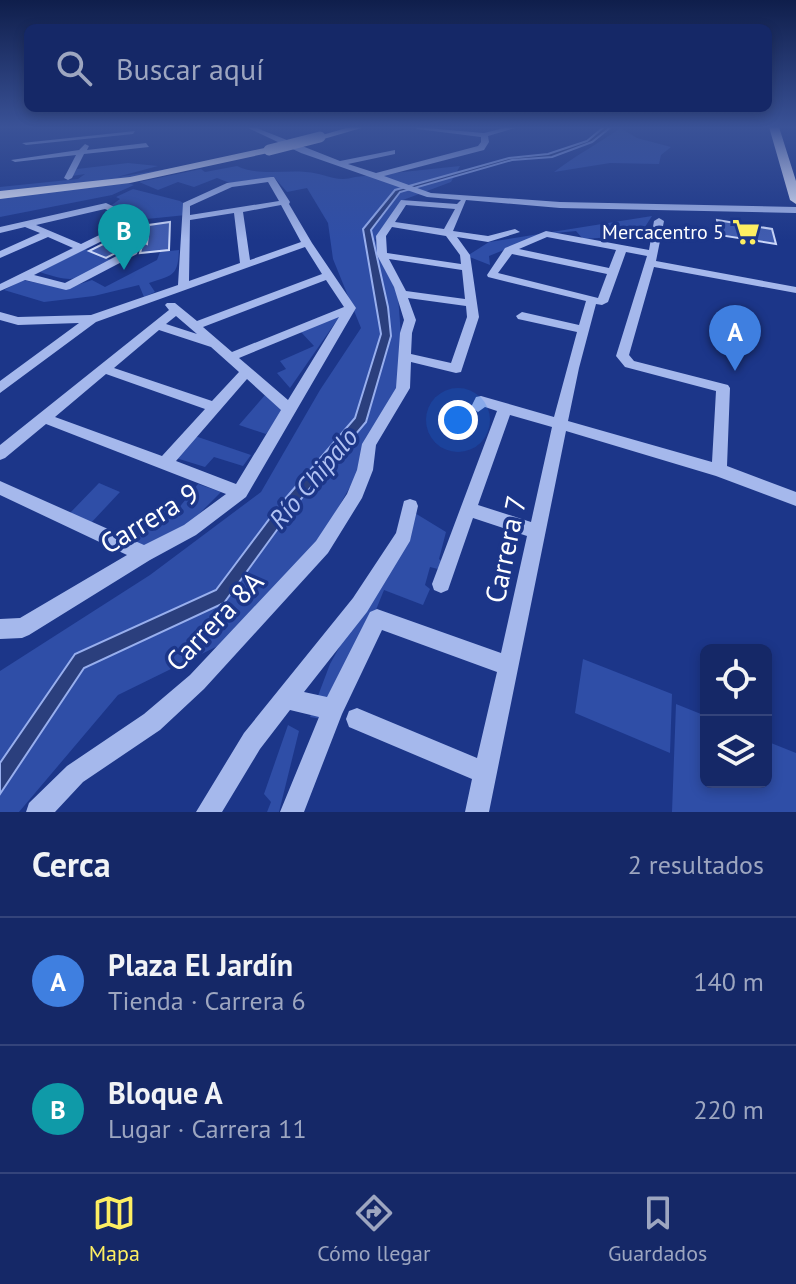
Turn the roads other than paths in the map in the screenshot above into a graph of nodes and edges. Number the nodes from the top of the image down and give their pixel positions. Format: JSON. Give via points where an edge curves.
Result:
{"nodes":[{"id":1,"x":75,"y":165,"type":"edge"},
{"id":2,"x":183,"y":165,"type":"edge"},
{"id":3,"x":195,"y":165,"type":"edge"},
{"id":4,"x":347,"y":165,"type":"edge"},
{"id":5,"x":417,"y":165,"type":"edge"},
{"id":6,"x":785,"y":165,"type":"edge"},
{"id":7,"x":379,"y":175,"type":"junction"},
{"id":8,"x":68,"y":178,"type":"junction"},
{"id":9,"x":0,"y":185,"type":"edge"},
{"id":10,"x":0,"y":195,"type":"edge"},
{"id":11,"x":472,"y":198,"type":"junction"},
{"id":12,"x":796,"y":200,"type":"edge"},
{"id":13,"x":286,"y":202,"type":"junction"},
{"id":14,"x":459,"y":207,"type":"junction"},
{"id":15,"x":238,"y":210,"type":"junction"},
{"id":16,"x":796,"y":210,"type":"edge"},
{"id":17,"x":186,"y":218,"type":"junction"},
{"id":18,"x":137,"y":220,"type":"junction"},
{"id":19,"x":659,"y":221,"type":"dead end"},
{"id":20,"x":26,"y":224,"type":"junction"},
{"id":21,"x":389,"y":224,"type":"junction"},
{"id":22,"x":0,"y":230,"type":"edge"},
{"id":23,"x":448,"y":231,"type":"junction"},
{"id":24,"x":515,"y":232,"type":"dead end"},
{"id":25,"x":47,"y":234,"type":"junction"},
{"id":26,"x":307,"y":243,"type":"junction"},
{"id":27,"x":80,"y":247,"type":"junction"},
{"id":28,"x":622,"y":248,"type":"junction"},
{"id":29,"x":509,"y":250,"type":"junction"},
{"id":30,"x":0,"y":255,"type":"edge"},
{"id":31,"x":382,"y":255,"type":"junction"},
{"id":32,"x":652,"y":258,"type":"junction"},
{"id":33,"x":246,"y":266,"type":"junction"},
{"id":34,"x":466,"y":268,"type":"junction"},
{"id":35,"x":613,"y":272,"type":"junction"},
{"id":36,"x":24,"y":276,"type":"junction"},
{"id":37,"x":327,"y":276,"type":"junction"},
{"id":38,"x":0,"y":288,"type":"edge"},
{"id":39,"x":183,"y":288,"type":"junction"},
{"id":40,"x":796,"y":290,"type":"edge"},
{"id":41,"x":401,"y":294,"type":"junction"},
{"id":42,"x":162,"y":297,"type":"junction"},
{"id":43,"x":597,"y":301,"type":"junction"},
{"id":44,"x":471,"y":303,"type":"junction"},
{"id":45,"x":350,"y":308,"type":"junction"},
{"id":46,"x":176,"y":310,"type":"junction"},
{"id":47,"x":0,"y":316,"type":"edge"},
{"id":48,"x":522,"y":316,"type":"dead end"},
{"id":49,"x":92,"y":319,"type":"junction"},
{"id":50,"x":157,"y":325,"type":"junction"},
{"id":51,"x":195,"y":326,"type":"junction"},
{"id":52,"x":582,"y":329,"type":"junction"},
{"id":53,"x":213,"y":344,"type":"junction"},
{"id":54,"x":230,"y":357,"type":"junction"},
{"id":55,"x":406,"y":357,"type":"junction"},
{"id":56,"x":104,"y":369,"type":"junction"},
{"id":57,"x":246,"y":372,"type":"junction"},
{"id":58,"x":0,"y":388,"type":"edge"},
{"id":59,"x":214,"y":407,"type":"junction"},
{"id":60,"x":478,"y":407,"type":"dead end"},
{"id":61,"x":288,"y":408,"type":"junction"},
{"id":62,"x":505,"y":408,"type":"junction"},
{"id":63,"x":44,"y":418,"type":"junction"},
{"id":64,"x":561,"y":425,"type":"junction"},
{"id":65,"x":0,"y":454,"type":"edge"},
{"id":66,"x":164,"y":464,"type":"junction"},
{"id":67,"x":719,"y":470,"type":"junction"},
{"id":68,"x":0,"y":488,"type":"edge"},
{"id":69,"x":240,"y":492,"type":"junction"},
{"id":70,"x":796,"y":499,"type":"edge"},
{"id":71,"x":410,"y":506,"type":"dead end"},
{"id":72,"x":468,"y":509,"type":"junction"},
{"id":73,"x":538,"y":532,"type":"junction"},
{"id":74,"x":144,"y":554,"type":"junction"},
{"id":75,"x":441,"y":584,"type":"dead end"},
{"id":76,"x":1,"y":628,"type":"edge"},
{"id":77,"x":509,"y":666,"type":"junction"},
{"id":78,"x":287,"y":699,"type":"junction"},
{"id":79,"x":333,"y":709,"type":"junction"},
{"id":80,"x":357,"y":719,"type":"dead end"},
{"id":81,"x":485,"y":773,"type":"junction"},
{"id":82,"x":38,"y":812,"type":"edge"},
{"id":83,"x":208,"y":812,"type":"edge"},
{"id":84,"x":292,"y":812,"type":"edge"},
{"id":85,"x":477,"y":812,"type":"edge"}],
"edges":[{"from":1,"to":8,"type":"street"},
{"from":2,"to":8,"type":"main road"},
{"from":3,"to":10,"type":"main road","via":[[130,180]]},
{"from":4,"to":7,"type":"street"},
{"from":5,"to":7,"type":"street"},
{"from":6,"to":12,"type":"main road"},
{"from":7,"to":11,"type":"street","via":[[430,195]]},
{"from":8,"to":9,"type":"main road"},
{"from":11,"to":14,"type":"street"},
{"from":11,"to":16,"type":"street","via":[[624,208]]},
{"from":13,"to":15,"type":"street"},
{"from":13,"to":17,"type":"street","via":[[271,179],[230,185],[186,205]]},
{"from":13,"to":26,"type":"street"},
{"from":14,"to":21,"type":"street","via":[[404,202]]},
{"from":14,"to":23,"type":"street"},
{"from":15,"to":17,"type":"street"},
{"from":15,"to":33,"type":"street"},
{"from":17,"to":39,"type":"street"},
{"from":18,"to":20,"type":"street","via":[[106,206]]},
{"from":18,"to":27,"type":"street"},
{"from":18,"to":36,"type":"street","via":[[133,252],[66,287]]},
{"from":19,"to":32,"type":"street"},
{"from":20,"to":22,"type":"street"},
{"from":20,"to":25,"type":"street"},
{"from":21,"to":23,"type":"street"},
{"from":21,"to":31,"type":"street","via":[[381,236]]},
{"from":23,"to":24,"type":"street","via":[[488,239]]},
{"from":23,"to":34,"type":"street","via":[[463,247]]},
{"from":25,"to":27,"type":"street"},
{"from":25,"to":30,"type":"street"},
{"from":26,"to":33,"type":"street"},
{"from":26,"to":37,"type":"street"},
{"from":27,"to":36,"type":"street"},
{"from":28,"to":29,"type":"street","via":[[546,234]]},
{"from":28,"to":32,"type":"street"},
{"from":28,"to":35,"type":"street","name":"Carrera 7"},
{"from":29,"to":35,"type":"street"},
{"from":29,"to":43,"type":"street","via":[[492,275]]},
{"from":31,"to":34,"type":"street"},
{"from":31,"to":41,"type":"street"},
{"from":32,"to":40,"type":"street"},
{"from":32,"to":67,"type":"street","via":[[622,356],[630,364],[723,388]]},
{"from":33,"to":39,"type":"street"},
{"from":34,"to":44,"type":"street"},
{"from":35,"to":43,"type":"street","name":"Carrera 7"},
{"from":36,"to":38,"type":"street"},
{"from":37,"to":45,"type":"street"},
{"from":37,"to":51,"type":"street"},
{"from":39,"to":42,"type":"street"},
{"from":41,"to":44,"type":"street"},
{"from":41,"to":55,"type":"street","via":[[410,320]]},
{"from":42,"to":46,"type":"street"},
{"from":42,"to":49,"type":"street"},
{"from":43,"to":52,"type":"street","name":"Carrera 7"},
{"from":44,"to":55,"type":"street","via":[[470,329],[456,369]]},
{"from":45,"to":54,"type":"street"},
{"from":45,"to":61,"type":"street","name":"Carrera 9"},
{"from":46,"to":50,"type":"street"},
{"from":46,"to":51,"type":"street"},
{"from":47,"to":49,"type":"street","via":[[18,321]]},
{"from":48,"to":52,"type":"street"},
{"from":49,"to":58,"type":"street"},
{"from":50,"to":53,"type":"street"},
{"from":50,"to":56,"type":"street"},
{"from":51,"to":53,"type":"street"},
{"from":52,"to":64,"type":"street","name":"Carrera 7"},
{"from":53,"to":54,"type":"street"},
{"from":54,"to":57,"type":"street"},
{"from":55,"to":82,"type":"street","name":"Carrera 8A","via":[[403,388],[369,444],[354,498],[322,547],[197,682],[152,722],[75,774]]},
{"from":56,"to":59,"type":"street"},
{"from":56,"to":63,"type":"street"},
{"from":57,"to":59,"type":"street"},
{"from":57,"to":61,"type":"street"},
{"from":59,"to":66,"type":"street"},
{"from":60,"to":62,"type":"street","via":[[481,401]]},
{"from":61,"to":69,"type":"street","name":"Carrera 9"},
{"from":62,"to":64,"type":"street"},
{"from":62,"to":72,"type":"street"},
{"from":63,"to":65,"type":"street"},
{"from":63,"to":66,"type":"street"},
{"from":64,"to":67,"type":"street"},
{"from":64,"to":73,"type":"street","name":"Carrera 7"},
{"from":66,"to":69,"type":"street"},
{"from":67,"to":70,"type":"street"},
{"from":68,"to":74,"type":"street"},
{"from":69,"to":74,"type":"street","name":"Carrera 9","via":[[190,530]]},
{"from":71,"to":78,"type":"street","via":[[404,535],[386,565]]},
{"from":72,"to":73,"type":"street"},
{"from":72,"to":75,"type":"street"},
{"from":73,"to":77,"type":"street","name":"Carrera 7"},
{"from":74,"to":76,"type":"street","name":"Carrera 9","via":[[22,628]]},
{"from":77,"to":79,"type":"street","via":[[377,619]]},
{"from":77,"to":81,"type":"street","name":"Carrera 7"},
{"from":78,"to":79,"type":"street"},
{"from":78,"to":83,"type":"street","via":[[252,741]]},
{"from":79,"to":84,"type":"street"},
{"from":80,"to":81,"type":"street"},
{"from":81,"to":85,"type":"street","name":"Carrera 7"}]}
